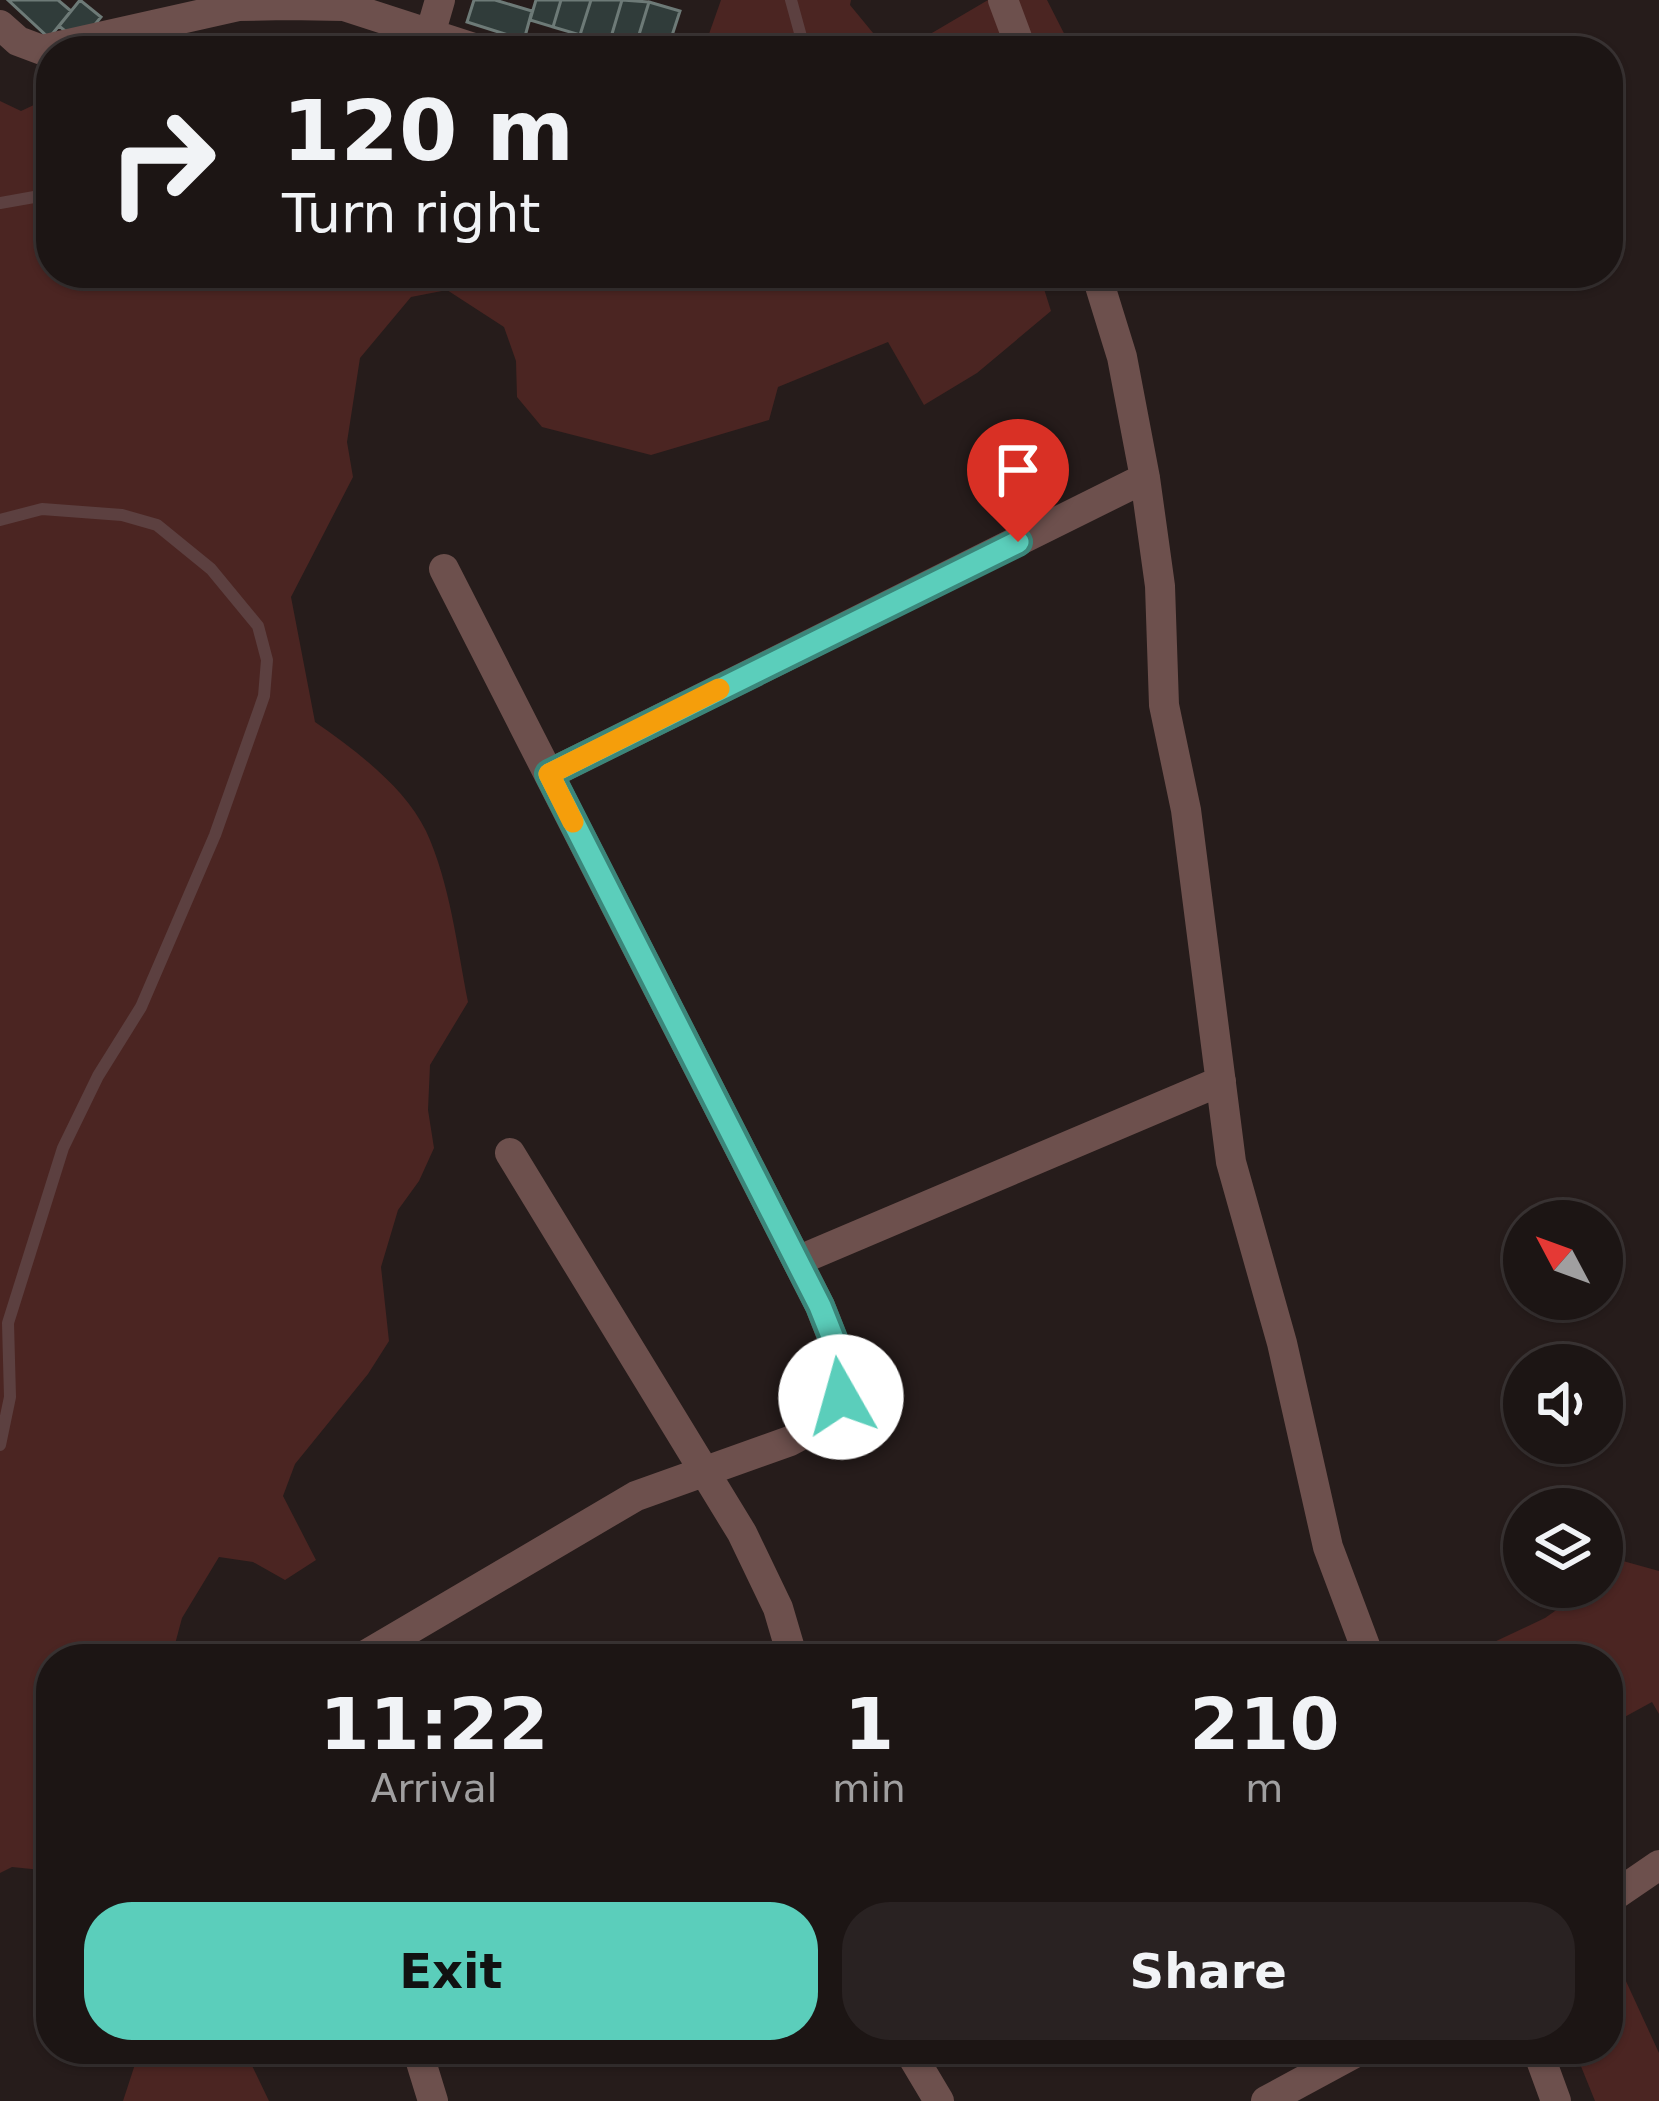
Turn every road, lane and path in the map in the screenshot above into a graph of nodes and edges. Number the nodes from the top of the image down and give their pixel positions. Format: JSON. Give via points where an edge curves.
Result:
{"nodes":[{"id":1,"x":440,"y":0,"type":"edge"},
{"id":2,"x":1003,"y":0,"type":"edge"},
{"id":3,"x":270,"y":3,"type":"edge"},
{"id":4,"x":188,"y":9,"type":"edge"},
{"id":5,"x":0,"y":25,"type":"edge"},
{"id":6,"x":430,"y":32,"type":"junction"},
{"id":7,"x":92,"y":36,"type":"edge"},
{"id":8,"x":441,"y":36,"type":"edge"},
{"id":9,"x":1016,"y":36,"type":"edge"},
{"id":10,"x":36,"y":48,"type":"edge"},
{"id":11,"x":1101,"y":288,"type":"edge"},
{"id":12,"x":1145,"y":478,"type":"junction"},
{"id":13,"x":444,"y":569,"type":"dead end"},
{"id":14,"x":549,"y":774,"type":"junction"},
{"id":15,"x":1221,"y":1081,"type":"junction"},
{"id":16,"x":510,"y":1153,"type":"dead end"},
{"id":17,"x":797,"y":1261,"type":"junction"},
{"id":18,"x":705,"y":1469,"type":"junction"},
{"id":19,"x":385,"y":1644,"type":"edge"},
{"id":20,"x":788,"y":1644,"type":"edge"},
{"id":21,"x":1364,"y":1644,"type":"edge"},
{"id":22,"x":1659,"y":1865,"type":"edge"},
{"id":23,"x":1623,"y":1890,"type":"edge"},
{"id":24,"x":422,"y":2064,"type":"edge"},
{"id":25,"x":917,"y":2064,"type":"edge"},
{"id":26,"x":1334,"y":2064,"type":"edge"},
{"id":27,"x":1542,"y":2064,"type":"edge"},
{"id":28,"x":433,"y":2101,"type":"edge"},
{"id":29,"x":938,"y":2101,"type":"edge"},
{"id":30,"x":1266,"y":2101,"type":"edge"},
{"id":31,"x":1556,"y":2101,"type":"edge"}],
"edges":[{"from":1,"to":6,"type":"street"},
{"from":2,"to":9,"type":"street"},
{"from":3,"to":4,"type":"street"},
{"from":3,"to":6,"type":"street","via":[[344,6]]},
{"from":4,"to":7,"type":"street"},
{"from":5,"to":10,"type":"street"},
{"from":6,"to":8,"type":"street"},
{"from":11,"to":12,"type":"street"},
{"from":12,"to":14,"type":"street"},
{"from":12,"to":15,"type":"street","via":[[1164,705],[1186,810]]},
{"from":13,"to":14,"type":"street"},
{"from":14,"to":17,"type":"street"},
{"from":15,"to":17,"type":"street"},
{"from":15,"to":21,"type":"street","via":[[1232,1162],[1328,1547]]},
{"from":16,"to":18,"type":"street"},
{"from":17,"to":18,"type":"street","via":[[848,1376],[841,1397],[820,1425],[790,1441]]},
{"from":18,"to":19,"type":"street","via":[[637,1496]]},
{"from":18,"to":20,"type":"street"},
{"from":22,"to":23,"type":"street"},
{"from":24,"to":28,"type":"street"},
{"from":25,"to":29,"type":"street"},
{"from":26,"to":30,"type":"street"},
{"from":27,"to":31,"type":"street"}]}
